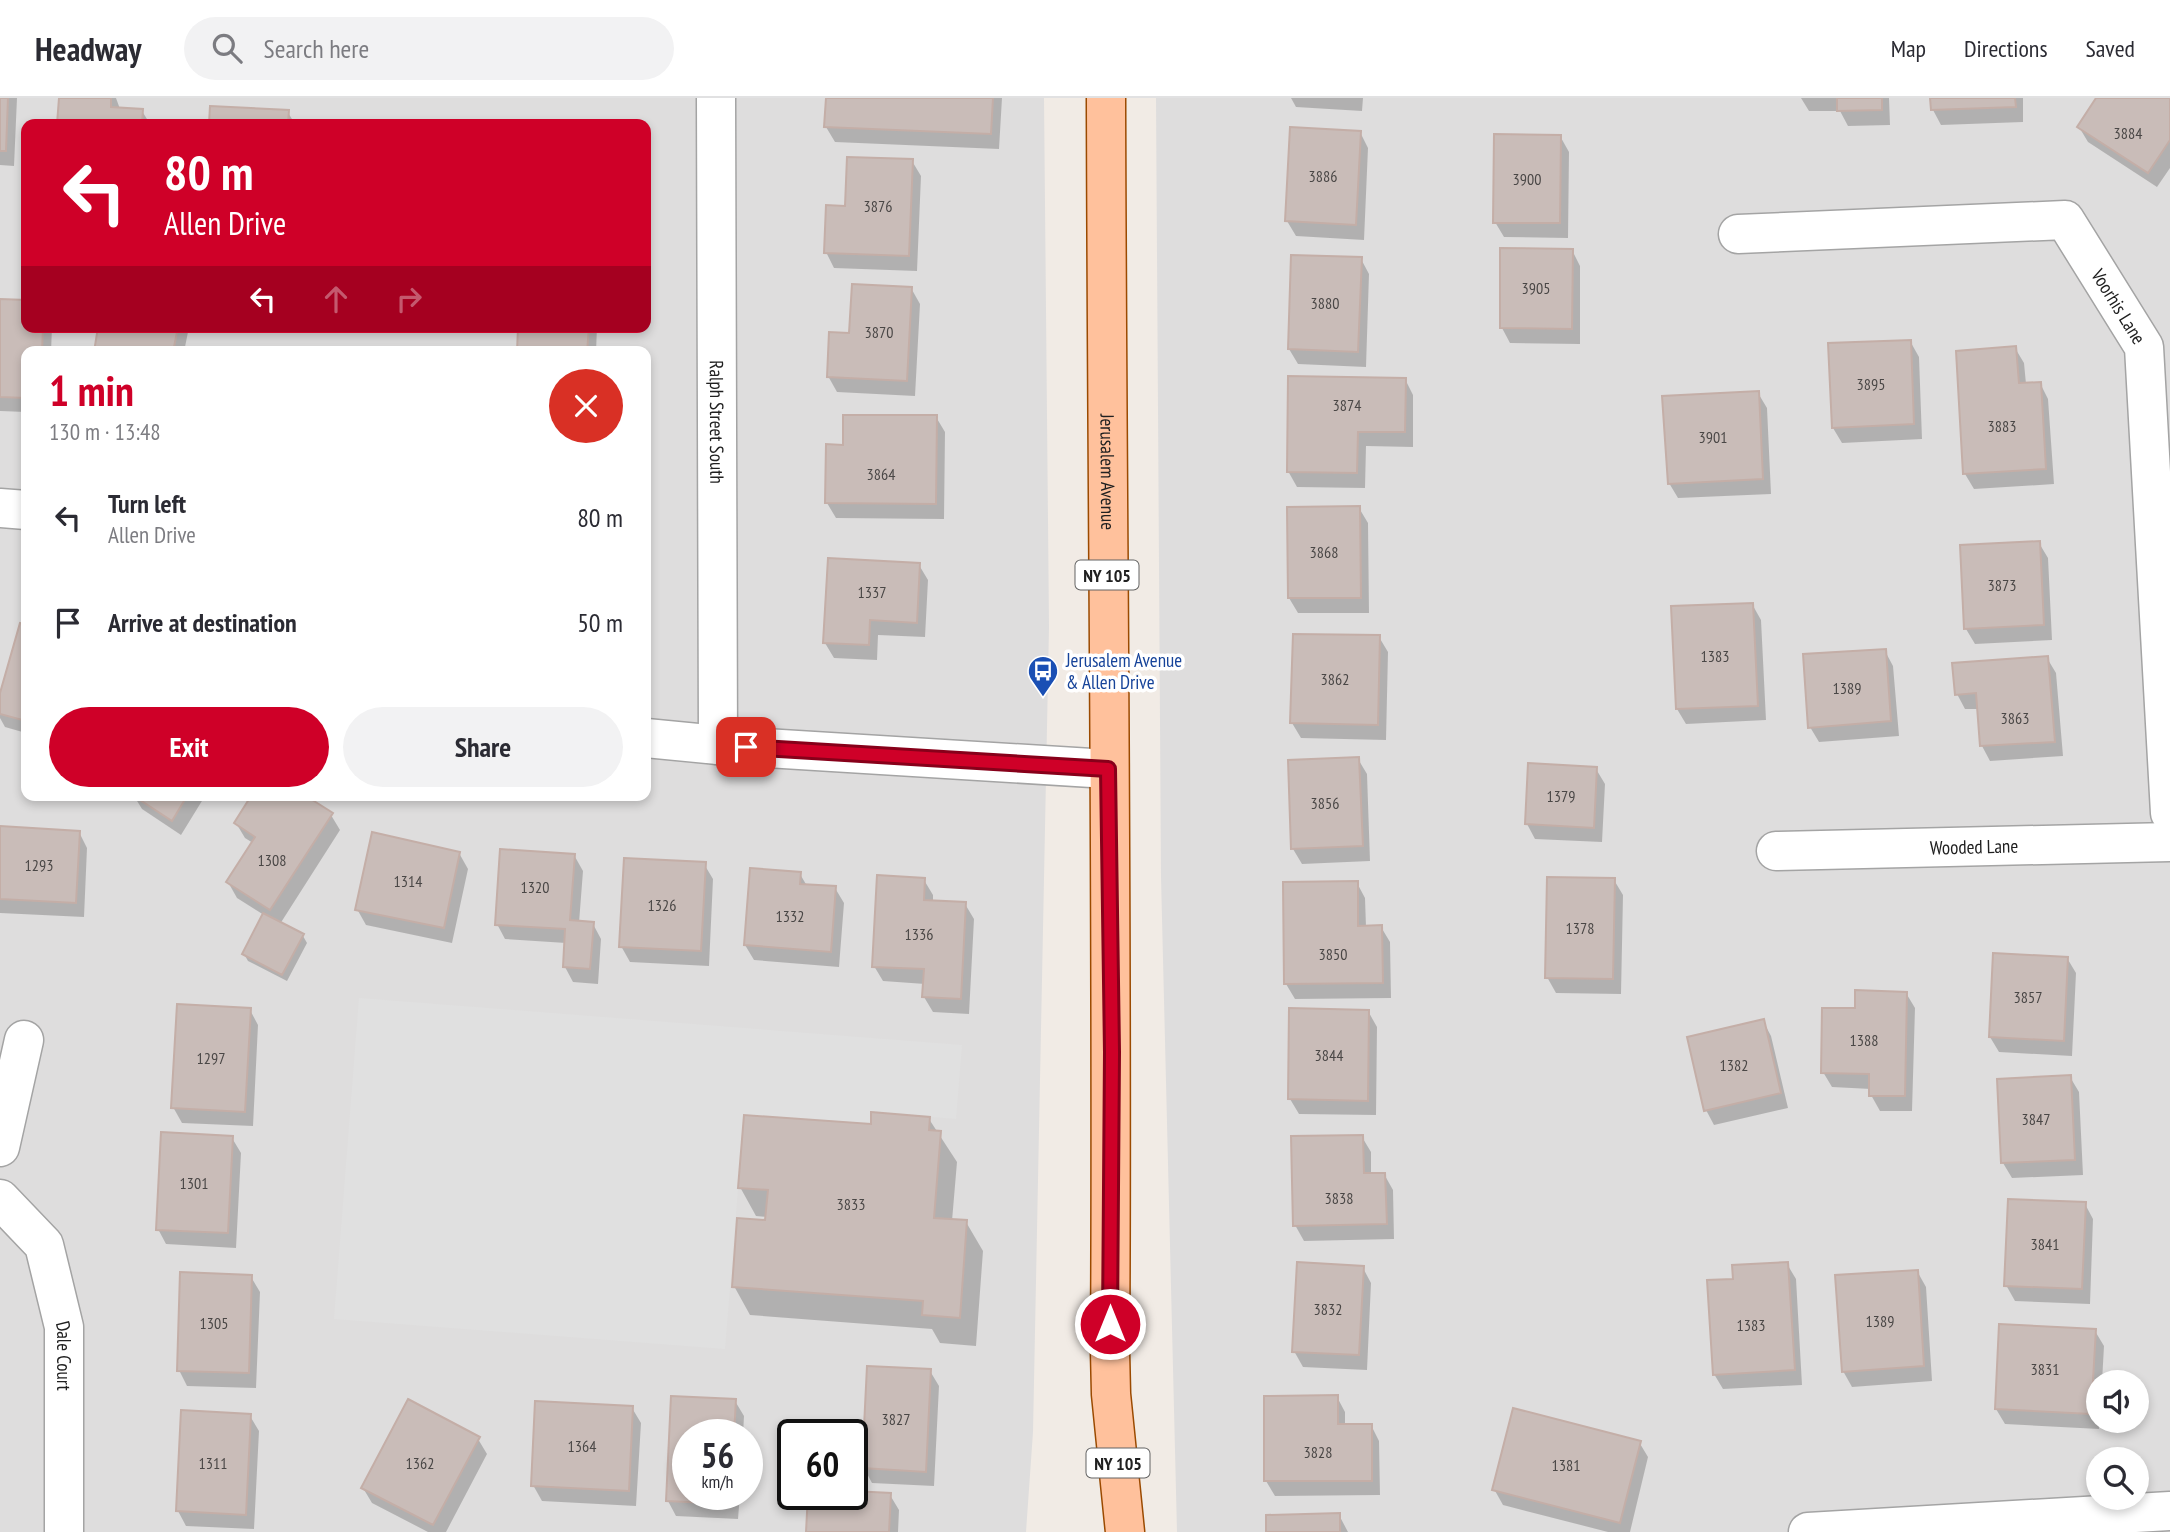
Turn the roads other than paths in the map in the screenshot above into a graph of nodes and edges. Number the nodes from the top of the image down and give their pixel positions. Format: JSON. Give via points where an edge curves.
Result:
{"nodes":[{"id":1,"x":716,"y":98,"type":"edge"},
{"id":2,"x":1105,"y":98,"type":"edge"},
{"id":3,"x":1738,"y":234,"type":"dead end"},
{"id":4,"x":2162,"y":504,"type":"edge"},
{"id":5,"x":0,"y":508,"type":"edge"},
{"id":6,"x":21,"y":510,"type":"edge"},
{"id":7,"x":651,"y":739,"type":"edge"},
{"id":8,"x":718,"y":746,"type":"junction"},
{"id":9,"x":1108,"y":769,"type":"junction"},
{"id":10,"x":2170,"y":813,"type":"edge"},
{"id":11,"x":2170,"y":842,"type":"edge"},
{"id":12,"x":1776,"y":851,"type":"dead end"},
{"id":13,"x":24,"y":1040,"type":"dead end"},
{"id":14,"x":0,"y":1147,"type":"edge"},
{"id":15,"x":0,"y":1199,"type":"edge"},
{"id":16,"x":1111,"y":1394,"type":"junction"},
{"id":17,"x":2170,"y":1511,"type":"edge"},
{"id":18,"x":64,"y":1532,"type":"edge"},
{"id":19,"x":1101,"y":1532,"type":"edge"},
{"id":20,"x":1125,"y":1532,"type":"edge"},
{"id":21,"x":1808,"y":1532,"type":"edge"}],
"edges":[{"from":1,"to":8,"type":"street","name":"Ralph Street South"},
{"from":2,"to":9,"type":"main road","name":"Jerusalem Avenue","number":"NY 105"},
{"from":3,"to":4,"type":"street","name":"Voorhis Lane","via":[[2065,220],[2144,347]]},
{"from":4,"to":10,"type":"street","name":"Voorhis Lane"},
{"from":5,"to":6,"type":"street"},
{"from":7,"to":8,"type":"street"},
{"from":8,"to":9,"type":"street"},
{"from":9,"to":16,"type":"main road","name":"Jerusalem Avenue","number":"NY 105"},
{"from":11,"to":12,"type":"street","name":"Wooded Lane"},
{"from":13,"to":14,"type":"street"},
{"from":15,"to":18,"type":"street","name":"Dale Court","via":[[44,1245],[64,1327]]},
{"from":16,"to":19,"type":"main road","name":"Jerusalem Avenue","number":"NY 105"},
{"from":16,"to":20,"type":"main road","name":"Jerusalem Avenue","number":"NY 105"},
{"from":17,"to":21,"type":"street"}]}
